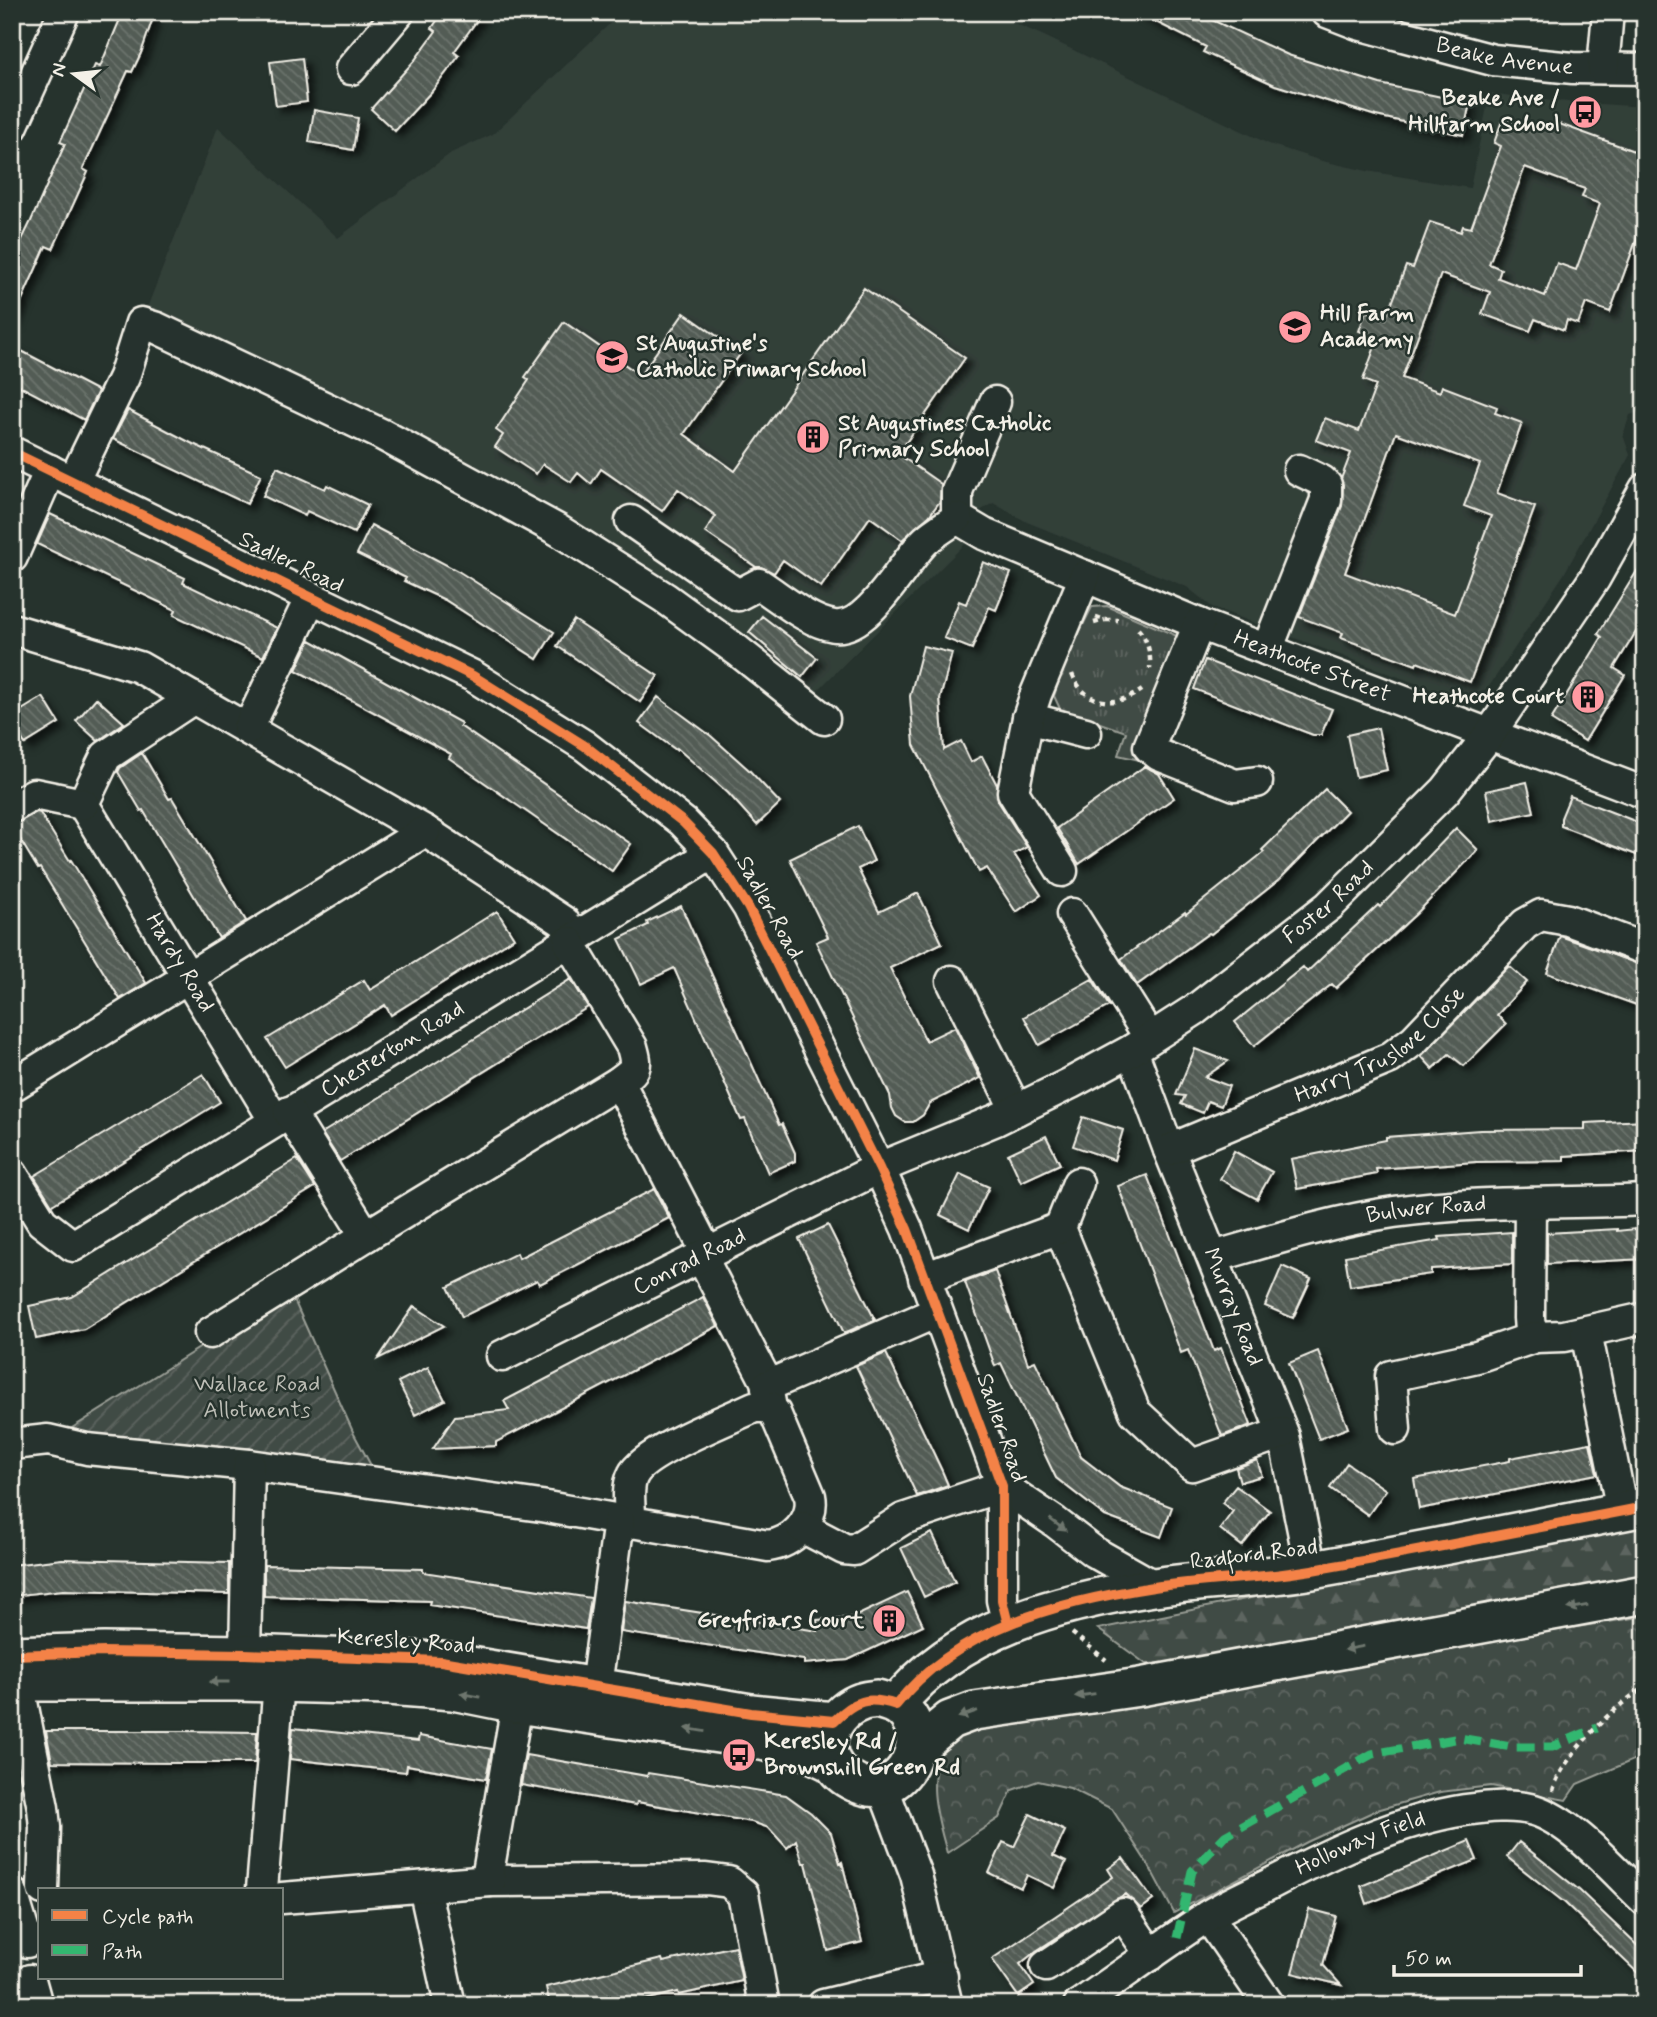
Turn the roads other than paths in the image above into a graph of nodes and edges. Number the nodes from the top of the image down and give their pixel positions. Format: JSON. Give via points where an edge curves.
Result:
{"nodes":[{"id":1,"x":64,"y":12,"type":"edge"},
{"id":2,"x":399,"y":12,"type":"edge"},
{"id":3,"x":1327,"y":12,"type":"edge"},
{"id":4,"x":1608,"y":12,"type":"edge"},
{"id":5,"x":1603,"y":68,"type":"junction"},
{"id":6,"x":351,"y":69,"type":"dead end"},
{"id":7,"x":1645,"y":69,"type":"edge"},
{"id":8,"x":20,"y":89,"type":"edge"},
{"id":9,"x":12,"y":127,"type":"edge"},
{"id":10,"x":995,"y":402,"type":"dead end"},
{"id":11,"x":12,"y":452,"type":"edge"},
{"id":12,"x":1299,"y":470,"type":"dead end"},
{"id":13,"x":62,"y":475,"type":"junction"},
{"id":14,"x":1645,"y":489,"type":"edge"},
{"id":15,"x":957,"y":518,"type":"junction"},
{"id":16,"x":631,"y":521,"type":"dead end"},
{"id":17,"x":12,"y":558,"type":"edge"},
{"id":18,"x":1085,"y":576,"type":"junction"},
{"id":19,"x":311,"y":597,"type":"junction"},
{"id":20,"x":1199,"y":624,"type":"junction"},
{"id":21,"x":12,"y":629,"type":"edge"},
{"id":22,"x":1267,"y":650,"type":"junction"},
{"id":23,"x":194,"y":698,"type":"junction"},
{"id":24,"x":1028,"y":718,"type":"junction"},
{"id":25,"x":824,"y":719,"type":"dead end"},
{"id":26,"x":248,"y":729,"type":"junction"},
{"id":27,"x":1086,"y":733,"type":"dead end"},
{"id":28,"x":1489,"y":735,"type":"junction"},
{"id":29,"x":1257,"y":782,"type":"dead end"},
{"id":30,"x":1645,"y":793,"type":"edge"},
{"id":31,"x":83,"y":804,"type":"junction"},
{"id":32,"x":12,"y":807,"type":"edge"},
{"id":33,"x":425,"y":831,"type":"junction"},
{"id":34,"x":713,"y":853,"type":"junction"},
{"id":35,"x":1062,"y":871,"type":"dead end"},
{"id":36,"x":1072,"y":914,"type":"dead end"},
{"id":37,"x":571,"y":940,"type":"junction"},
{"id":38,"x":1645,"y":949,"type":"edge"},
{"id":39,"x":187,"y":977,"type":"junction"},
{"id":40,"x":953,"y":981,"type":"dead end"},
{"id":41,"x":1141,"y":1044,"type":"junction"},
{"id":42,"x":618,"y":1082,"type":"junction"},
{"id":43,"x":12,"y":1086,"type":"edge"},
{"id":44,"x":1016,"y":1110,"type":"junction"},
{"id":45,"x":282,"y":1117,"type":"junction"},
{"id":46,"x":1169,"y":1150,"type":"junction"},
{"id":47,"x":879,"y":1168,"type":"junction"},
{"id":48,"x":12,"y":1174,"type":"edge"},
{"id":49,"x":1078,"y":1182,"type":"dead end"},
{"id":50,"x":1645,"y":1200,"type":"edge"},
{"id":51,"x":1531,"y":1203,"type":"junction"},
{"id":52,"x":1060,"y":1228,"type":"junction"},
{"id":53,"x":366,"y":1236,"type":"junction"},
{"id":54,"x":704,"y":1254,"type":"junction"},
{"id":55,"x":1213,"y":1257,"type":"junction"},
{"id":56,"x":924,"y":1278,"type":"junction"},
{"id":57,"x":937,"y":1312,"type":"junction"},
{"id":58,"x":1645,"y":1318,"type":"edge"},
{"id":59,"x":1587,"y":1332,"type":"junction"},
{"id":60,"x":210,"y":1334,"type":"dead end"},
{"id":61,"x":1535,"y":1337,"type":"junction"},
{"id":62,"x":502,"y":1356,"type":"dead end"},
{"id":63,"x":769,"y":1396,"type":"junction"},
{"id":64,"x":1395,"y":1429,"type":"dead end"},
{"id":65,"x":1282,"y":1433,"type":"junction"},
{"id":66,"x":12,"y":1444,"type":"edge"},
{"id":67,"x":249,"y":1465,"type":"junction"},
{"id":68,"x":1003,"y":1486,"type":"junction"},
{"id":69,"x":1634,"y":1509,"type":"edge"},
{"id":70,"x":625,"y":1522,"type":"junction"},
{"id":71,"x":802,"y":1527,"type":"junction"},
{"id":72,"x":1311,"y":1570,"type":"junction"},
{"id":73,"x":1156,"y":1587,"type":"junction"},
{"id":74,"x":1645,"y":1594,"type":"edge"},
{"id":75,"x":1008,"y":1624,"type":"junction"},
{"id":76,"x":245,"y":1654,"type":"junction"},
{"id":77,"x":338,"y":1671,"type":"junction"},
{"id":78,"x":14,"y":1673,"type":"edge"},
{"id":79,"x":279,"y":1683,"type":"junction"},
{"id":80,"x":596,"y":1686,"type":"junction"},
{"id":81,"x":517,"y":1704,"type":"junction"},
{"id":82,"x":896,"y":1705,"type":"junction"},
{"id":83,"x":834,"y":1721,"type":"junction"},
{"id":84,"x":915,"y":1749,"type":"junction"},
{"id":85,"x":832,"y":1763,"type":"junction"},
{"id":86,"x":883,"y":1788,"type":"junction"},
{"id":87,"x":490,"y":1881,"type":"junction"},
{"id":88,"x":424,"y":1887,"type":"junction"},
{"id":89,"x":43,"y":1888,"type":"edge"},
{"id":90,"x":262,"y":1888,"type":"edge"},
{"id":91,"x":12,"y":1893,"type":"edge"},
{"id":92,"x":284,"y":1898,"type":"edge"},
{"id":93,"x":1645,"y":1900,"type":"edge"},
{"id":94,"x":1208,"y":1916,"type":"junction"},
{"id":95,"x":27,"y":1942,"type":"dead end"},
{"id":96,"x":1151,"y":1955,"type":"junction"},
{"id":97,"x":1046,"y":1966,"type":"dead end"},
{"id":98,"x":942,"y":1976,"type":"junction"},
{"id":99,"x":450,"y":2005,"type":"edge"},
{"id":100,"x":764,"y":2005,"type":"edge"},
{"id":101,"x":822,"y":2005,"type":"edge"},
{"id":102,"x":947,"y":2005,"type":"edge"},
{"id":103,"x":1079,"y":2005,"type":"edge"},
{"id":104,"x":1269,"y":2005,"type":"edge"}],
"edges":[{"from":1,"to":8,"type":"street"},
{"from":2,"to":6,"type":"street"},
{"from":3,"to":5,"type":"street","name":"Beake Avenue","via":[[1493,60]]},
{"from":4,"to":5,"type":"street"},
{"from":5,"to":7,"type":"street","name":"Beake Avenue"},
{"from":8,"to":9,"type":"street"},
{"from":10,"to":15,"type":"street","via":[[957,491]]},
{"from":11,"to":13,"type":"street","name":"Sadler Road"},
{"from":12,"to":22,"type":"street","via":[[1326,485],[1326,500]]},
{"from":13,"to":17,"type":"street"},
{"from":13,"to":19,"type":"street","name":"Sadler Road"},
{"from":13,"to":25,"type":"street","via":[[124,377],[141,323],[158,328],[381,434],[558,530],[665,598]]},
{"from":14,"to":28,"type":"street","name":"Foster Road","via":[[1595,578]]},
{"from":15,"to":16,"type":"street","via":[[925,540],[873,605],[852,622],[836,626],[811,617],[759,584],[738,595]]},
{"from":15,"to":18,"type":"street","name":"Heathcote Street"},
{"from":18,"to":20,"type":"street","name":"Heathcote Street"},
{"from":18,"to":24,"type":"street","via":[[1081,616]]},
{"from":19,"to":26,"type":"street"},
{"from":19,"to":34,"type":"street","name":"Sadler Road","via":[[473,676],[585,746],[683,822]]},
{"from":20,"to":22,"type":"street","name":"Heathcote Street"},
{"from":20,"to":29,"type":"street","via":[[1149,747],[1158,755],[1235,785]]},
{"from":21,"to":23,"type":"street","via":[[139,667]]},
{"from":22,"to":28,"type":"street","name":"Heathcote Street"},
{"from":23,"to":26,"type":"street"},
{"from":23,"to":31,"type":"street","via":[[106,756]]},
{"from":24,"to":27,"type":"street"},
{"from":24,"to":35,"type":"street","via":[[1013,792]]},
{"from":26,"to":33,"type":"street"},
{"from":28,"to":30,"type":"street","name":"Heathcote Street"},
{"from":28,"to":41,"type":"street","name":"Foster Road","via":[[1445,791],[1329,906],[1196,1009]]},
{"from":31,"to":32,"type":"street","via":[[34,794]]},
{"from":31,"to":39,"type":"street","name":"Hardy Road"},
{"from":33,"to":37,"type":"street","via":[[564,922]]},
{"from":33,"to":39,"type":"street"},
{"from":34,"to":37,"type":"street","name":"Chesterton Road"},
{"from":34,"to":47,"type":"street","name":"Sadler Road","via":[[748,907]]},
{"from":36,"to":41,"type":"street","name":"Murray Road"},
{"from":37,"to":42,"type":"street","via":[[632,1047],[633,1071]]},
{"from":37,"to":45,"type":"street","name":"Chesterton Road"},
{"from":38,"to":46,"type":"street","name":"Harry Truslove Close","via":[[1568,920],[1541,915],[1525,924],[1390,1058]]},
{"from":39,"to":43,"type":"street"},
{"from":39,"to":45,"type":"street","name":"Hardy Road"},
{"from":40,"to":44,"type":"street"},
{"from":41,"to":44,"type":"street","name":"Foster Road"},
{"from":41,"to":46,"type":"street","name":"Murray Road"},
{"from":42,"to":53,"type":"street"},
{"from":42,"to":54,"type":"street"},
{"from":44,"to":47,"type":"street","name":"Foster Road"},
{"from":45,"to":48,"type":"street","name":"Chesterton Road","via":[[73,1247],[42,1222]]},
{"from":45,"to":53,"type":"street","name":"Hardy Road"},
{"from":46,"to":55,"type":"street","name":"Murray Road"},
{"from":47,"to":54,"type":"street","name":"Conrad Road"},
{"from":47,"to":56,"type":"street","name":"Sadler Road"},
{"from":49,"to":52,"type":"street"},
{"from":50,"to":51,"type":"street","name":"Bulwer Road"},
{"from":51,"to":55,"type":"street","name":"Bulwer Road","via":[[1393,1212]]},
{"from":51,"to":61,"type":"street","via":[[1529,1318]]},
{"from":52,"to":56,"type":"street"},
{"from":52,"to":65,"type":"street","via":[[1135,1412],[1192,1465]]},
{"from":53,"to":60,"type":"street"},
{"from":54,"to":62,"type":"street","name":"Conrad Road"},
{"from":54,"to":63,"type":"street","via":[[766,1381]]},
{"from":55,"to":65,"type":"street","name":"Murray Road"},
{"from":56,"to":57,"type":"street","name":"Sadler Road"},
{"from":57,"to":63,"type":"street"},
{"from":57,"to":68,"type":"street","name":"Sadler Road"},
{"from":58,"to":59,"type":"street"},
{"from":59,"to":61,"type":"street"},
{"from":59,"to":69,"type":"street"},
{"from":61,"to":64,"type":"street","via":[[1477,1357],[1391,1376]]},
{"from":63,"to":70,"type":"street","via":[[640,1465],[631,1477]]},
{"from":63,"to":71,"type":"street","via":[[813,1507]]},
{"from":65,"to":72,"type":"street","name":"Murray Road"},
{"from":66,"to":67,"type":"street","via":[[48,1440]]},
{"from":67,"to":70,"type":"street"},
{"from":67,"to":76,"type":"street"},
{"from":68,"to":71,"type":"street","via":[[903,1519],[854,1550]]},
{"from":68,"to":73,"type":"street","name":"Sadler Road","one_way":true,"via":[[1094,1552]]},
{"from":68,"to":75,"type":"street","name":"Sadler Road","via":[[1002,1600]]},
{"from":69,"to":72,"type":"main road","name":"Radford Road"},
{"from":70,"to":71,"type":"street","via":[[768,1546]]},
{"from":70,"to":80,"type":"street"},
{"from":72,"to":73,"type":"main road","name":"Radford Road"},
{"from":73,"to":75,"type":"main road","name":"Radford Road","via":[[1044,1611]]},
{"from":74,"to":84,"type":"main road","one_way":true,"via":[[1140,1687],[974,1711],[950,1720]]},
{"from":75,"to":82,"type":"main road","name":"Radford Road","via":[[963,1647],[925,1674]]},
{"from":76,"to":77,"type":"main road","name":"Keresley Road"},
{"from":76,"to":78,"type":"main road","name":"Keresley Road","via":[[104,1652]]},
{"from":77,"to":79,"type":"main road","name":"Keresley Road"},
{"from":77,"to":80,"type":"main road","name":"Keresley Road","via":[[441,1661]]},
{"from":81,"to":77,"type":"main road","name":"Keresley Road","one_way":true},
{"from":79,"to":78,"type":"main road","name":"Keresley Road","one_way":true},
{"from":78,"to":89,"type":"street","via":[[43,1808]]},
{"from":79,"to":90,"type":"street"},
{"from":80,"to":83,"type":"main road","name":"Keresley Road","via":[[751,1713]]},
{"from":85,"to":81,"type":"main road","name":"Keresley Road","one_way":true,"via":[[807,1751],[752,1739]]},
{"from":81,"to":87,"type":"street"},
{"from":82,"to":83,"type":"main road","via":[[877,1699],[860,1702]]},
{"from":82,"to":84,"type":"main road","via":[[911,1720]]},
{"from":83,"to":85,"type":"main road","via":[[828,1748]]},
{"from":84,"to":86,"type":"main road","via":[[899,1779]]},
{"from":85,"to":86,"type":"main road","via":[[846,1779],[864,1788]]},
{"from":86,"to":98,"type":"street","via":[[916,1875]]},
{"from":87,"to":88,"type":"street"},
{"from":87,"to":100,"type":"street","via":[[729,1882],[743,1894]]},
{"from":88,"to":92,"type":"street"},
{"from":88,"to":99,"type":"street"},
{"from":91,"to":95,"type":"street"},
{"from":93,"to":94,"type":"street","name":"Holloway Field","via":[[1573,1832],[1548,1816],[1515,1807],[1485,1807],[1394,1827]]},
{"from":94,"to":96,"type":"street","name":"Holloway Field"},
{"from":94,"to":104,"type":"street"},
{"from":96,"to":97,"type":"street","via":[[1123,1914]]},
{"from":96,"to":103,"type":"street","name":"Holloway Field"},
{"from":98,"to":101,"type":"street"},
{"from":98,"to":102,"type":"street"}]}
